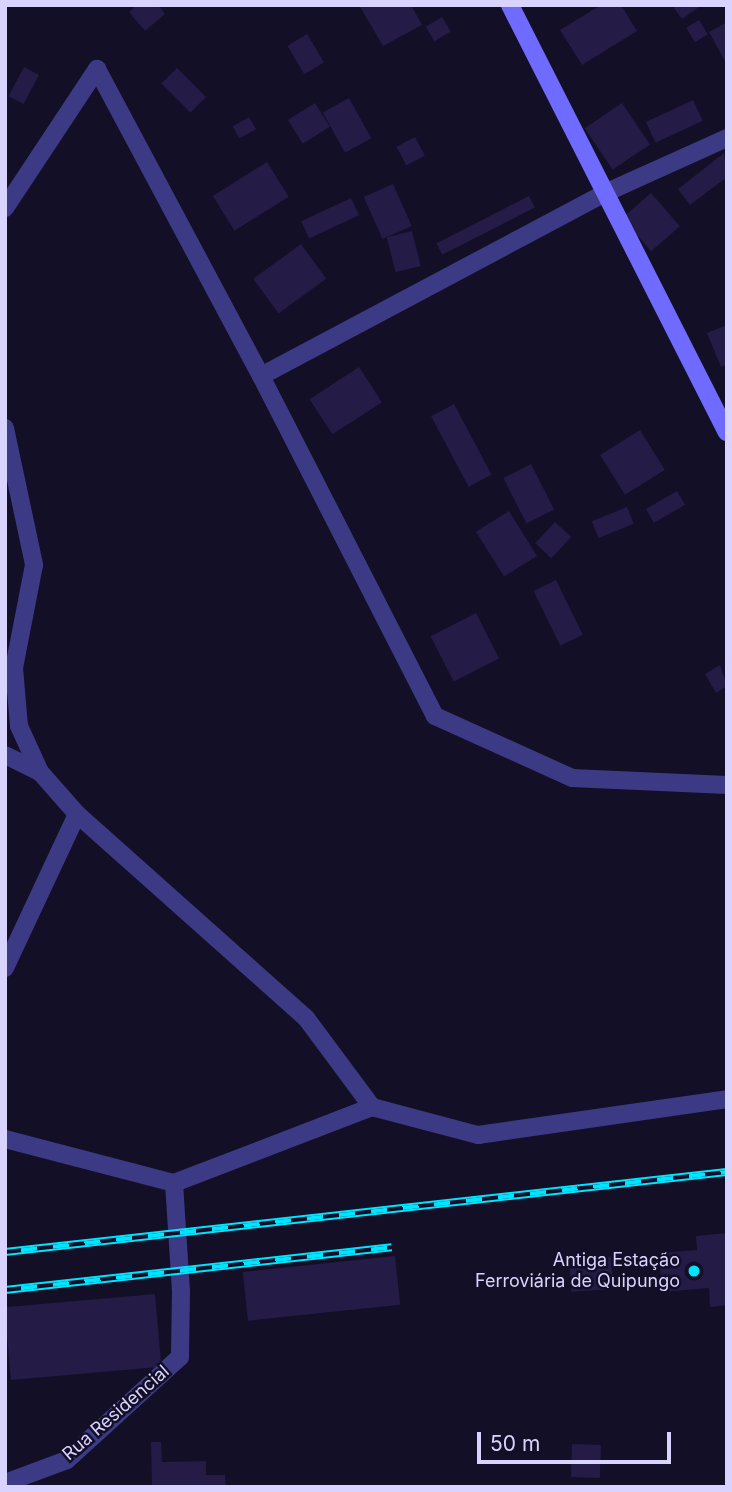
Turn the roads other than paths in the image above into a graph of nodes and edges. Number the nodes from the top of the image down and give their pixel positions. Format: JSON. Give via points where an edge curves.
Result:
{"nodes":[{"id":1,"x":510,"y":5,"type":"edge"},
{"id":2,"x":727,"y":138,"type":"edge"},
{"id":3,"x":605,"y":193,"type":"junction"},
{"id":4,"x":5,"y":208,"type":"edge"},
{"id":5,"x":261,"y":376,"type":"junction"},
{"id":6,"x":5,"y":428,"type":"edge"},
{"id":7,"x":727,"y":432,"type":"edge"},
{"id":8,"x":5,"y":755,"type":"edge"},
{"id":9,"x":40,"y":772,"type":"junction"},
{"id":10,"x":727,"y":785,"type":"edge"},
{"id":11,"x":77,"y":814,"type":"junction"},
{"id":12,"x":5,"y":968,"type":"edge"},
{"id":13,"x":727,"y":1099,"type":"edge"},
{"id":14,"x":372,"y":1107,"type":"junction"},
{"id":15,"x":5,"y":1139,"type":"edge"},
{"id":16,"x":174,"y":1183,"type":"junction"},
{"id":17,"x":5,"y":1483,"type":"edge"}],
"edges":[{"from":1,"to":3,"type":"street"},
{"from":2,"to":3,"type":"street"},
{"from":3,"to":5,"type":"street"},
{"from":3,"to":7,"type":"street"},
{"from":4,"to":5,"type":"street","via":[[97,69]]},
{"from":5,"to":10,"type":"street","via":[[435,716],[572,778]]},
{"from":6,"to":9,"type":"street","via":[[34,565],[15,668],[19,726]]},
{"from":8,"to":9,"type":"street"},
{"from":9,"to":11,"type":"street"},
{"from":11,"to":12,"type":"street","via":[[15,959]]},
{"from":11,"to":14,"type":"street","via":[[306,1018]]},
{"from":13,"to":14,"type":"street","via":[[478,1135]]},
{"from":14,"to":16,"type":"street"},
{"from":15,"to":16,"type":"street"},
{"from":16,"to":17,"type":"street","name":"Rua Residencial","via":[[180,1357],[67,1460]]}]}
